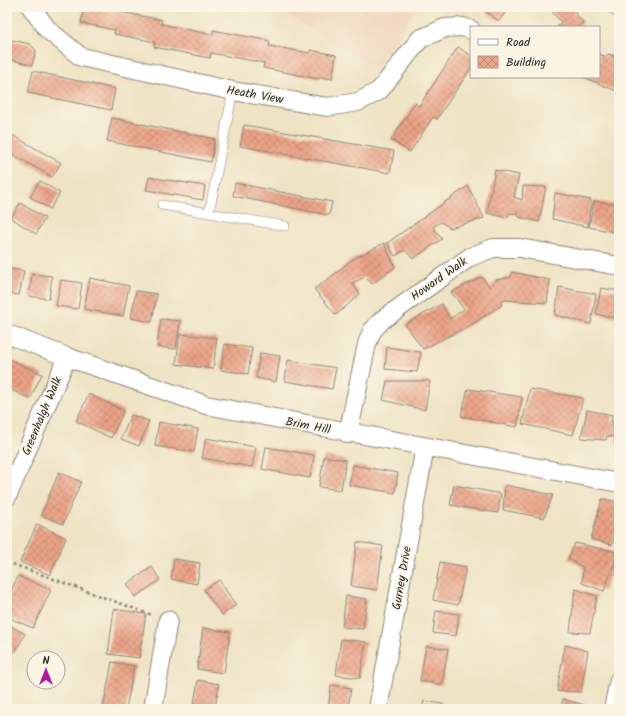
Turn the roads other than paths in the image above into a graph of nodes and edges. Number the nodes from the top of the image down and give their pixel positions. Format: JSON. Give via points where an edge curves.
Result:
{"nodes":[{"id":1,"x":32,"y":7,"type":"edge"},
{"id":2,"x":470,"y":30,"type":"edge"},
{"id":3,"x":233,"y":92,"type":"junction"},
{"id":4,"x":162,"y":205,"type":"dead end"},
{"id":5,"x":209,"y":213,"type":"junction"},
{"id":6,"x":285,"y":226,"type":"dead end"},
{"id":7,"x":619,"y":266,"type":"edge"},
{"id":8,"x":7,"y":334,"type":"edge"},
{"id":9,"x":67,"y":357,"type":"junction"},
{"id":10,"x":348,"y":434,"type":"junction"},
{"id":11,"x":425,"y":447,"type":"junction"},
{"id":12,"x":619,"y":483,"type":"edge"},
{"id":13,"x":7,"y":497,"type":"edge"},
{"id":14,"x":168,"y":620,"type":"road end"},
{"id":15,"x":619,"y":680,"type":"edge"},
{"id":16,"x":153,"y":709,"type":"edge"},
{"id":17,"x":378,"y":709,"type":"edge"},
{"id":18,"x":613,"y":709,"type":"edge"}],
"edges":[{"from":1,"to":3,"type":"street","name":"Heath View","via":[[48,30],[80,57]]},
{"from":2,"to":3,"type":"street","name":"Heath View","via":[[463,27],[445,28],[420,39],[379,92],[358,102],[328,107]]},
{"from":3,"to":5,"type":"lane"},
{"from":4,"to":5,"type":"lane"},
{"from":5,"to":6,"type":"lane"},
{"from":7,"to":10,"type":"street","name":"Howard Walk","via":[[520,248],[493,248],[470,257],[382,320],[372,331]]},
{"from":8,"to":9,"type":"street","name":"Brim Hill"},
{"from":9,"to":10,"type":"street","name":"Brim Hill","via":[[206,405]]},
{"from":9,"to":13,"type":"street","name":"Greenhalgh Walk"},
{"from":10,"to":11,"type":"street","name":"Brim Hill"},
{"from":11,"to":12,"type":"street","name":"Brim Hill"},
{"from":11,"to":17,"type":"street","name":"Gurney Drive"},
{"from":14,"to":16,"type":"street"},
{"from":15,"to":18,"type":"street"}]}
